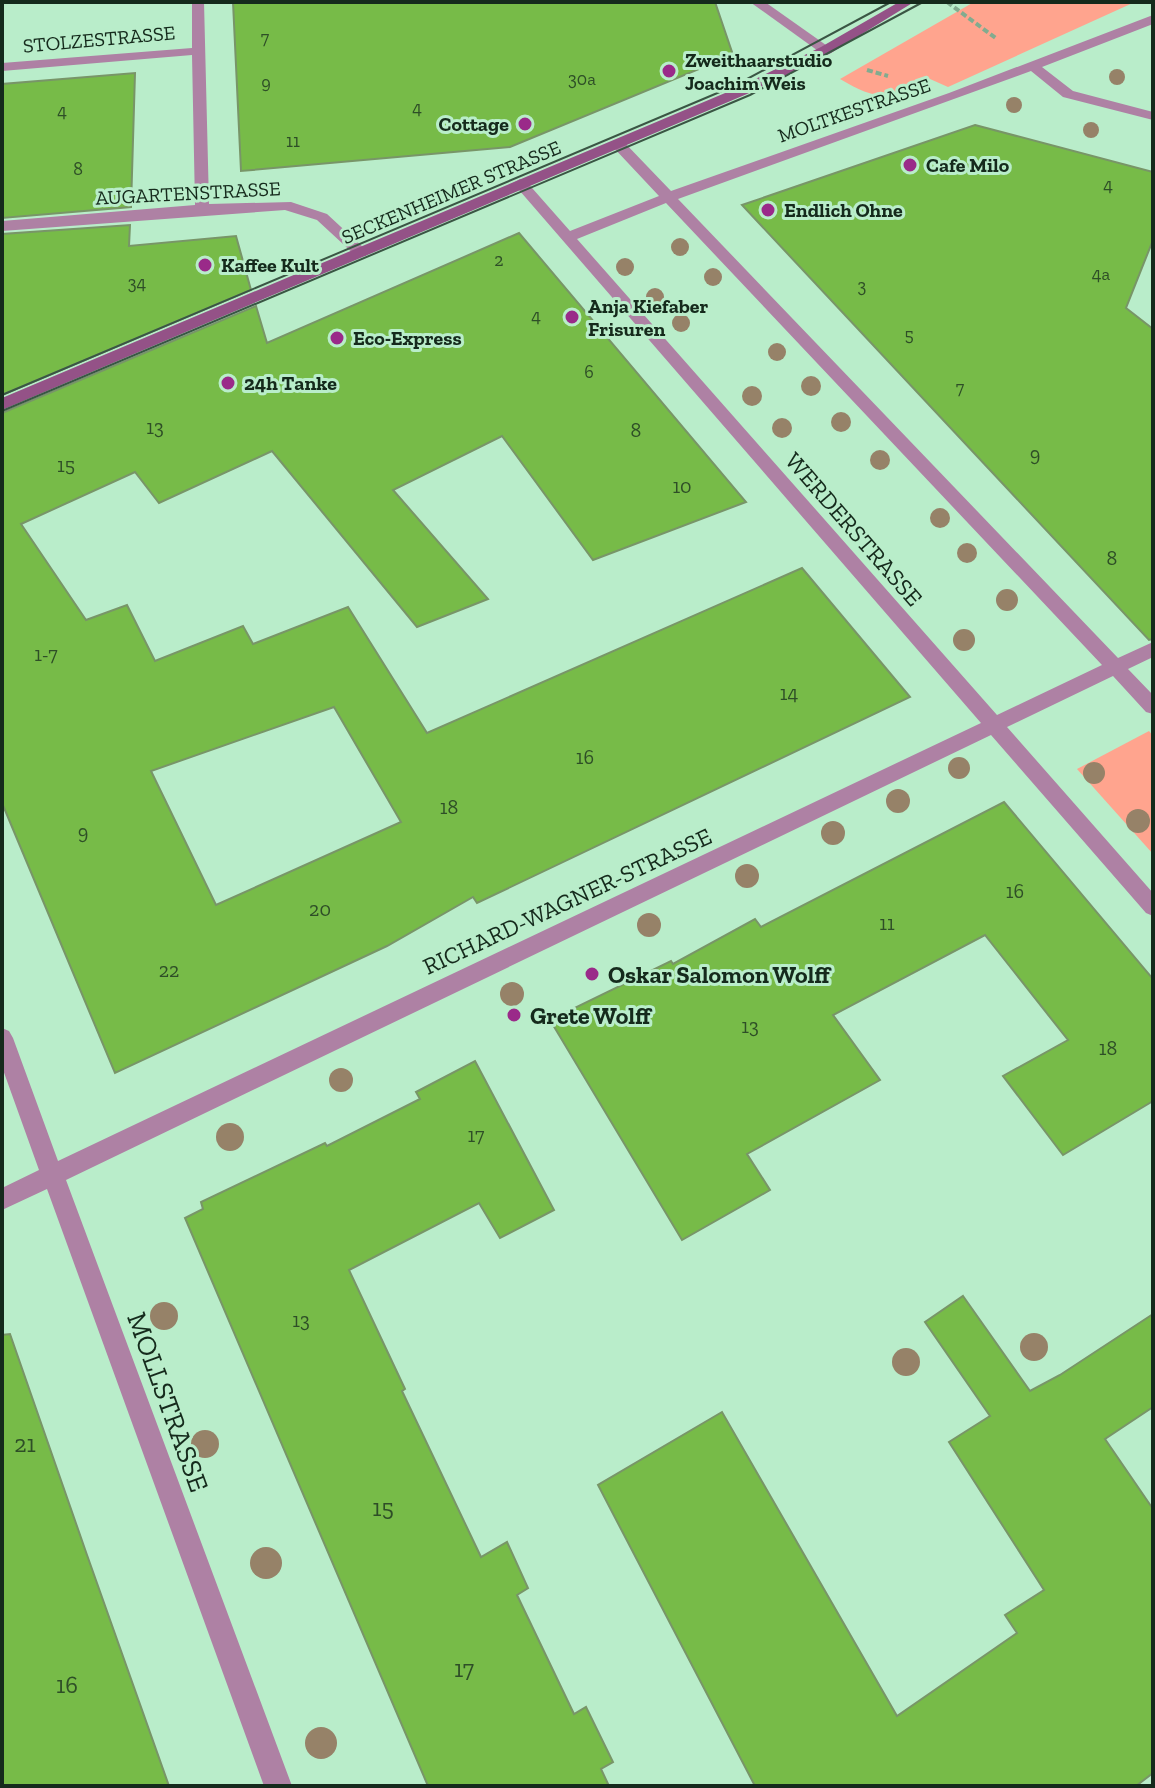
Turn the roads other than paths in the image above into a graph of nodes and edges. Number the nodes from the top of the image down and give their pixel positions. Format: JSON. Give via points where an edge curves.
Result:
{"nodes":[{"id":1,"x":198,"y":2,"type":"edge"},
{"id":2,"x":756,"y":2,"type":"edge"},
{"id":3,"x":908,"y":2,"type":"edge"},
{"id":4,"x":1153,"y":19,"type":"edge"},
{"id":5,"x":826,"y":50,"type":"junction"},
{"id":6,"x":199,"y":51,"type":"junction"},
{"id":7,"x":1033,"y":66,"type":"junction"},
{"id":8,"x":2,"y":67,"type":"edge"},
{"id":9,"x":1153,"y":116,"type":"edge"},
{"id":10,"x":618,"y":144,"type":"junction"},
{"id":11,"x":520,"y":183,"type":"junction"},
{"id":12,"x":668,"y":198,"type":"junction"},
{"id":13,"x":202,"y":209,"type":"junction"},
{"id":14,"x":2,"y":226,"type":"edge"},
{"id":15,"x":567,"y":237,"type":"junction"},
{"id":16,"x":361,"y":253,"type":"junction"},
{"id":17,"x":2,"y":404,"type":"edge"},
{"id":18,"x":1153,"y":649,"type":"edge"},
{"id":19,"x":1115,"y":667,"type":"junction"},
{"id":20,"x":1153,"y":707,"type":"edge"},
{"id":21,"x":995,"y":726,"type":"junction"},
{"id":22,"x":1153,"y":907,"type":"edge"},
{"id":23,"x":2,"y":1038,"type":"edge"},
{"id":24,"x":51,"y":1174,"type":"junction"},
{"id":25,"x":2,"y":1199,"type":"edge"},
{"id":26,"x":278,"y":1786,"type":"edge"}],
"edges":[{"from":1,"to":6,"type":"street"},
{"from":2,"to":5,"type":"street"},
{"from":3,"to":5,"type":"street","name":"SECKENHEIMER STRASSE"},
{"from":4,"to":7,"type":"street","name":"MOLTKESTRASSE"},
{"from":5,"to":10,"type":"street","name":"SECKENHEIMER STRASSE"},
{"from":6,"to":8,"type":"street","name":"STOLZESTRASSE"},
{"from":6,"to":13,"type":"street"},
{"from":7,"to":9,"type":"street","via":[[1068,94]]},
{"from":7,"to":12,"type":"street","name":"MOLTKESTRASSE"},
{"from":10,"to":11,"type":"street","name":"SECKENHEIMER STRASSE"},
{"from":10,"to":12,"type":"street"},
{"from":11,"to":15,"type":"street","name":"WERDERSTRASSE"},
{"from":11,"to":16,"type":"street","name":"SECKENHEIMER STRASSE"},
{"from":12,"to":15,"type":"street","name":"MOLTKESTRASSE"},
{"from":12,"to":19,"type":"street"},
{"from":13,"to":14,"type":"street","name":"AUGARTENSTRASSE"},
{"from":13,"to":16,"type":"street","name":"AUGARTENSTRASSE","via":[[286,205],[322,217]]},
{"from":15,"to":21,"type":"street","name":"WERDERSTRASSE"},
{"from":16,"to":17,"type":"street","name":"SECKENHEIMER STRASSE"},
{"from":18,"to":19,"type":"street","name":"RICHARD-WAGNER-STRASSE"},
{"from":19,"to":20,"type":"street"},
{"from":19,"to":21,"type":"street","name":"RICHARD-WAGNER-STRASSE"},
{"from":21,"to":22,"type":"street","name":"WERDERSTRASSE"},
{"from":21,"to":24,"type":"street","name":"RICHARD-WAGNER-STRASSE"},
{"from":23,"to":24,"type":"street","name":"MOLLSTRASSE"},
{"from":24,"to":25,"type":"street","name":"RICHARD-WAGNER-STRASSE"},
{"from":24,"to":26,"type":"street","name":"MOLLSTRASSE"}]}
